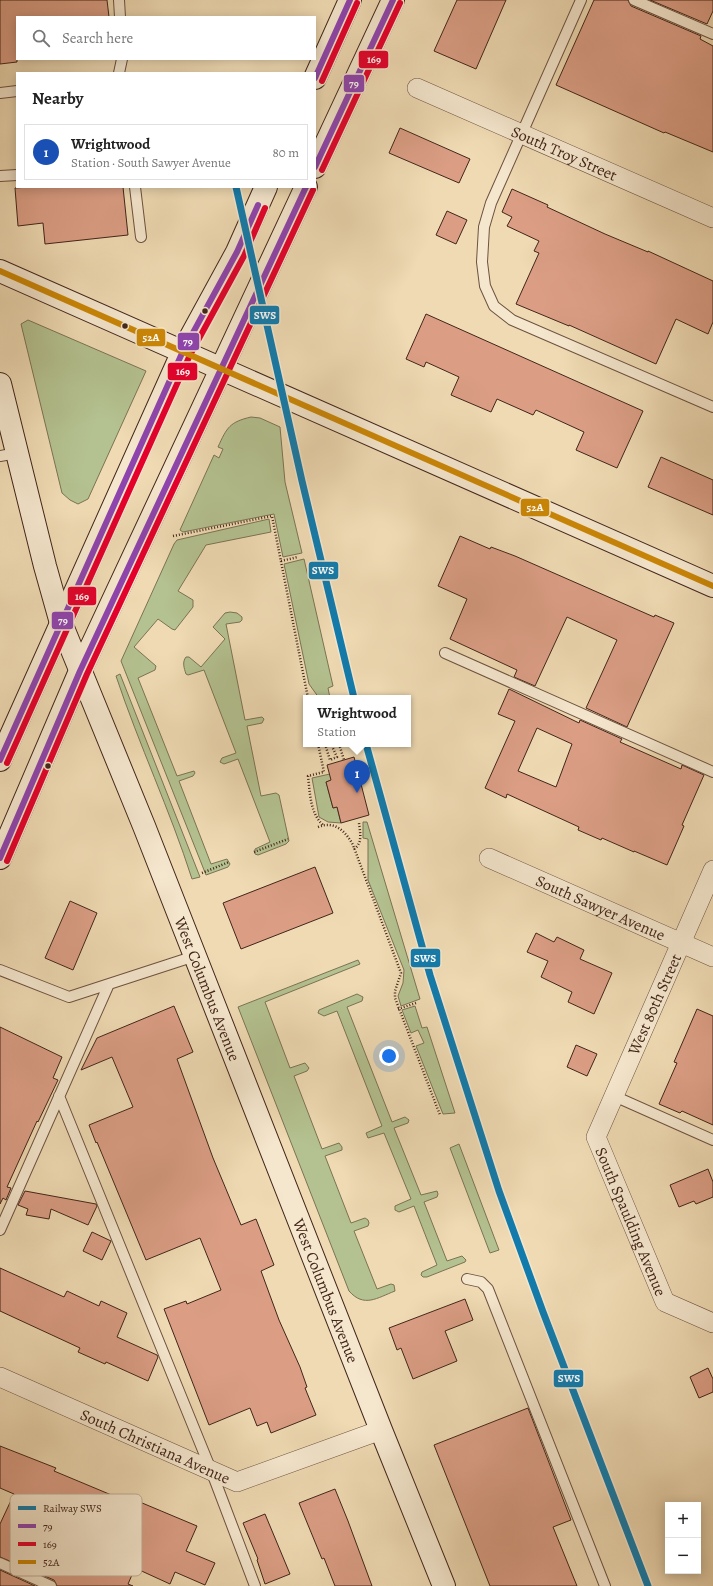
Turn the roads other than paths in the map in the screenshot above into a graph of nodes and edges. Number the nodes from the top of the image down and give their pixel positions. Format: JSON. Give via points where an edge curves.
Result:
{"nodes":[{"id":1,"x":118,"y":0,"type":"edge"},
{"id":2,"x":350,"y":0,"type":"edge"},
{"id":3,"x":393,"y":0,"type":"edge"},
{"id":4,"x":581,"y":0,"type":"edge"},
{"id":5,"x":634,"y":0,"type":"edge"},
{"id":6,"x":120,"y":16,"type":"edge"},
{"id":7,"x":713,"y":34,"type":"edge"},
{"id":8,"x":122,"y":60,"type":"edge"},
{"id":9,"x":119,"y":72,"type":"edge"},
{"id":10,"x":316,"y":76,"type":"edge"},
{"id":11,"x":417,"y":88,"type":"dead end"},
{"id":12,"x":16,"y":91,"type":"edge"},
{"id":13,"x":0,"y":93,"type":"edge"},
{"id":14,"x":522,"y":134,"type":"junction"},
{"id":15,"x":316,"y":165,"type":"edge"},
{"id":16,"x":16,"y":174,"type":"edge"},
{"id":17,"x":0,"y":176,"type":"edge"},
{"id":18,"x":135,"y":188,"type":"edge"},
{"id":19,"x":266,"y":188,"type":"edge"},
{"id":20,"x":306,"y":188,"type":"edge"},
{"id":21,"x":713,"y":218,"type":"edge"},
{"id":22,"x":141,"y":237,"type":"dead end"},
{"id":23,"x":0,"y":271,"type":"edge"},
{"id":24,"x":183,"y":351,"type":"junction"},
{"id":25,"x":221,"y":368,"type":"junction"},
{"id":26,"x":0,"y":384,"type":"edge"},
{"id":27,"x":713,"y":406,"type":"edge"},
{"id":28,"x":9,"y":454,"type":"edge"},
{"id":29,"x":713,"y":586,"type":"edge"},
{"id":30,"x":61,"y":623,"type":"junction"},
{"id":31,"x":445,"y":653,"type":"dead end"},
{"id":32,"x":80,"y":670,"type":"junction"},
{"id":33,"x":0,"y":760,"type":"edge"},
{"id":34,"x":713,"y":772,"type":"edge"},
{"id":35,"x":0,"y":858,"type":"edge"},
{"id":36,"x":489,"y":858,"type":"dead end"},
{"id":37,"x":713,"y":870,"type":"edge"},
{"id":38,"x":681,"y":944,"type":"junction"},
{"id":39,"x":195,"y":956,"type":"junction"},
{"id":40,"x":713,"y":957,"type":"edge"},
{"id":41,"x":0,"y":970,"type":"edge"},
{"id":42,"x":109,"y":984,"type":"junction"},
{"id":43,"x":59,"y":1096,"type":"junction"},
{"id":44,"x":614,"y":1096,"type":"junction"},
{"id":45,"x":596,"y":1137,"type":"joint"},
{"id":46,"x":713,"y":1140,"type":"edge"},
{"id":47,"x":0,"y":1230,"type":"edge"},
{"id":48,"x":467,"y":1279,"type":"dead end"},
{"id":49,"x":713,"y":1323,"type":"edge"},
{"id":50,"x":0,"y":1378,"type":"edge"},
{"id":51,"x":381,"y":1430,"type":"junction"},
{"id":52,"x":211,"y":1470,"type":"junction"},
{"id":53,"x":0,"y":1563,"type":"edge"},
{"id":54,"x":10,"y":1568,"type":"edge"},
{"id":55,"x":29,"y":1576,"type":"edge"},
{"id":56,"x":51,"y":1586,"type":"edge"},
{"id":57,"x":255,"y":1586,"type":"edge"},
{"id":58,"x":444,"y":1586,"type":"edge"},
{"id":59,"x":605,"y":1586,"type":"edge"}],
"edges":[{"from":1,"to":6,"type":"lane"},
{"from":2,"to":10,"type":"main road"},
{"from":3,"to":15,"type":"main road"},
{"from":4,"to":14,"type":"lane"},
{"from":5,"to":7,"type":"lane"},
{"from":8,"to":9,"type":"lane"},
{"from":11,"to":14,"type":"street","name":"South Troy Street"},
{"from":12,"to":13,"type":"lane"},
{"from":14,"to":21,"type":"street","name":"South Troy Street"},
{"from":14,"to":27,"type":"lane","via":[[490,203],[484,227],[483,270],[494,306],[512,320]]},
{"from":16,"to":17,"type":"lane"},
{"from":18,"to":22,"type":"lane"},
{"from":19,"to":24,"type":"main road","via":[[237,252]]},
{"from":20,"to":25,"type":"main road"},
{"from":23,"to":24,"type":"main road"},
{"from":24,"to":25,"type":"main road"},
{"from":24,"to":30,"type":"main road"},
{"from":25,"to":29,"type":"main road"},
{"from":25,"to":32,"type":"main road"},
{"from":26,"to":28,"type":"main road","name":"West Columbus Avenue"},
{"from":28,"to":30,"type":"main road","name":"West Columbus Avenue"},
{"from":30,"to":32,"type":"main road","name":"West Columbus Avenue"},
{"from":30,"to":33,"type":"main road"},
{"from":31,"to":34,"type":"lane"},
{"from":32,"to":35,"type":"main road"},
{"from":32,"to":39,"type":"main road","name":"West Columbus Avenue"},
{"from":36,"to":38,"type":"street","name":"South Sawyer Avenue"},
{"from":37,"to":38,"type":"street","name":"West 80th Street"},
{"from":38,"to":40,"type":"street","name":"South Sawyer Avenue"},
{"from":38,"to":44,"type":"street","name":"West 80th Street"},
{"from":39,"to":42,"type":"lane"},
{"from":39,"to":51,"type":"main road","name":"West Columbus Avenue"},
{"from":41,"to":42,"type":"lane","via":[[69,997]]},
{"from":42,"to":43,"type":"lane"},
{"from":43,"to":47,"type":"lane"},
{"from":43,"to":52,"type":"lane"},
{"from":44,"to":45,"type":"street","name":"West 80th Street"},
{"from":44,"to":46,"type":"lane"},
{"from":45,"to":49,"type":"street","name":"South Spaulding Avenue","via":[[665,1302]]},
{"from":48,"to":59,"type":"lane","via":[[481,1282],[488,1289]]},
{"from":50,"to":52,"type":"street","name":"South Christiana Avenue"},
{"from":51,"to":52,"type":"street","name":"South Christiana Avenue","via":[[237,1482]]},
{"from":51,"to":58,"type":"main road","name":"West Columbus Avenue"},
{"from":52,"to":57,"type":"lane"},
{"from":53,"to":54,"type":"lane"},
{"from":55,"to":56,"type":"lane"}]}
